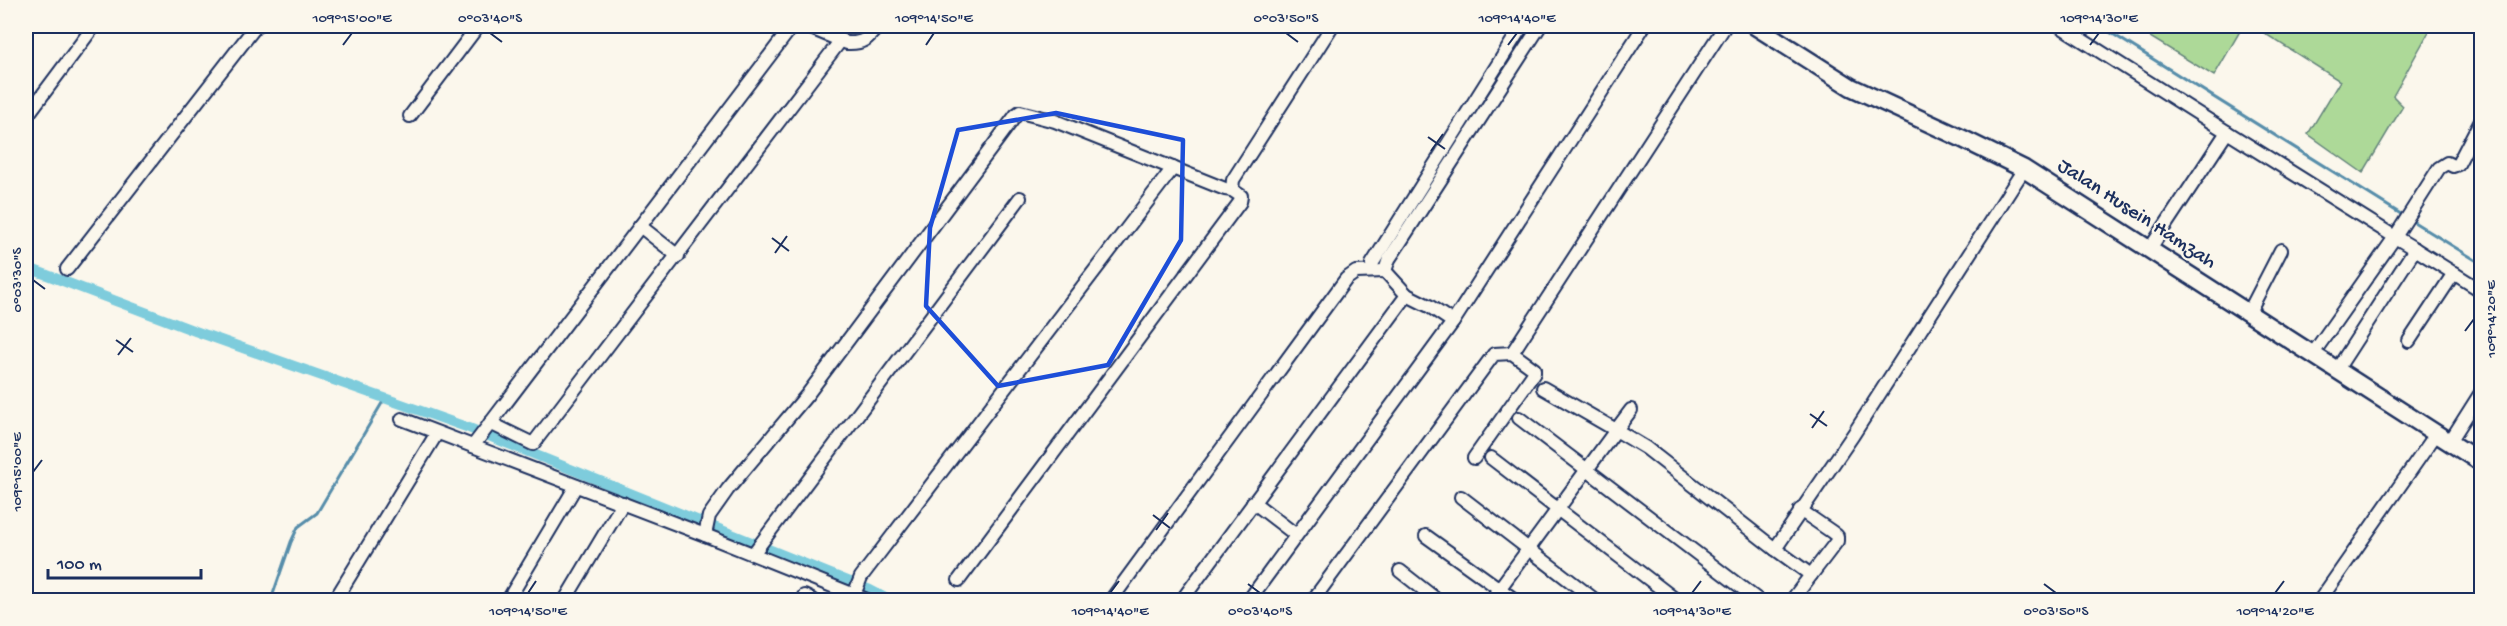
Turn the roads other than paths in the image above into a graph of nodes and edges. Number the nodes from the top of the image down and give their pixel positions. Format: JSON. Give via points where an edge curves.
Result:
{"nodes":[{"id":1,"x":94,"y":26,"type":"edge"},
{"id":2,"x":256,"y":26,"type":"edge"},
{"id":3,"x":478,"y":26,"type":"edge"},
{"id":4,"x":797,"y":26,"type":"edge"},
{"id":5,"x":806,"y":26,"type":"edge"},
{"id":6,"x":878,"y":26,"type":"edge"},
{"id":7,"x":1332,"y":26,"type":"edge"},
{"id":8,"x":1522,"y":26,"type":"edge"},
{"id":9,"x":1539,"y":26,"type":"edge"},
{"id":10,"x":1644,"y":26,"type":"edge"},
{"id":11,"x":1725,"y":26,"type":"edge"},
{"id":12,"x":2060,"y":26,"type":"edge"},
{"id":13,"x":1766,"y":28,"type":"edge"},
{"id":14,"x":841,"y":40,"type":"junction"},
{"id":15,"x":410,"y":116,"type":"dead end"},
{"id":16,"x":26,"y":117,"type":"edge"},
{"id":17,"x":2481,"y":118,"type":"edge"},
{"id":18,"x":2228,"y":132,"type":"junction"},
{"id":19,"x":1173,"y":168,"type":"junction"},
{"id":20,"x":2024,"y":169,"type":"junction"},
{"id":21,"x":1233,"y":190,"type":"junction"},
{"id":22,"x":1020,"y":198,"type":"dead end"},
{"id":23,"x":640,"y":226,"type":"junction"},
{"id":24,"x":2397,"y":235,"type":"junction"},
{"id":25,"x":1394,"y":240,"type":"junction"},
{"id":26,"x":2415,"y":249,"type":"junction"},
{"id":27,"x":2149,"y":250,"type":"junction"},
{"id":28,"x":2282,"y":250,"type":"dead end"},
{"id":29,"x":678,"y":256,"type":"junction"},
{"id":30,"x":2382,"y":256,"type":"junction"},
{"id":31,"x":1372,"y":264,"type":"dead end"},
{"id":32,"x":67,"y":269,"type":"dead end"},
{"id":33,"x":2401,"y":269,"type":"junction"},
{"id":34,"x":1385,"y":271,"type":"junction"},
{"id":35,"x":2454,"y":273,"type":"junction"},
{"id":36,"x":2481,"y":291,"type":"edge"},
{"id":37,"x":1407,"y":295,"type":"junction"},
{"id":38,"x":2248,"y":314,"type":"junction"},
{"id":39,"x":1453,"y":322,"type":"junction"},
{"id":40,"x":2409,"y":341,"type":"dead end"},
{"id":41,"x":1512,"y":353,"type":"junction"},
{"id":42,"x":2313,"y":355,"type":"junction"},
{"id":43,"x":2336,"y":371,"type":"junction"},
{"id":44,"x":1543,"y":388,"type":"dead end"},
{"id":45,"x":2481,"y":392,"type":"edge"},
{"id":46,"x":1631,"y":410,"type":"dead end"},
{"id":47,"x":1519,"y":418,"type":"dead end"},
{"id":48,"x":402,"y":419,"type":"dead end"},
{"id":49,"x":488,"y":425,"type":"junction"},
{"id":50,"x":1616,"y":430,"type":"junction"},
{"id":51,"x":437,"y":432,"type":"junction"},
{"id":52,"x":2442,"y":439,"type":"junction"},
{"id":53,"x":474,"y":444,"type":"junction"},
{"id":54,"x":1474,"y":458,"type":"dead end"},
{"id":55,"x":1491,"y":458,"type":"dead end"},
{"id":56,"x":2481,"y":463,"type":"edge"},
{"id":57,"x":1585,"y":469,"type":"junction"},
{"id":58,"x":576,"y":486,"type":"junction"},
{"id":59,"x":1461,"y":497,"type":"dead end"},
{"id":60,"x":1253,"y":502,"type":"junction"},
{"id":61,"x":623,"y":503,"type":"junction"},
{"id":62,"x":1557,"y":508,"type":"junction"},
{"id":63,"x":1800,"y":510,"type":"junction"},
{"id":64,"x":705,"y":534,"type":"junction"},
{"id":65,"x":1296,"y":535,"type":"junction"},
{"id":66,"x":1426,"y":537,"type":"dead end"},
{"id":67,"x":1528,"y":549,"type":"junction"},
{"id":68,"x":1775,"y":549,"type":"junction"},
{"id":69,"x":753,"y":554,"type":"junction"},
{"id":70,"x":1400,"y":571,"type":"dead end"},
{"id":71,"x":1811,"y":575,"type":"junction"},
{"id":72,"x":959,"y":580,"type":"dead end"},
{"id":73,"x":1500,"y":588,"type":"junction"},
{"id":74,"x":854,"y":596,"type":"edge"},
{"id":75,"x":335,"y":600,"type":"edge"},
{"id":76,"x":508,"y":600,"type":"edge"},
{"id":77,"x":565,"y":600,"type":"edge"},
{"id":78,"x":867,"y":600,"type":"edge"},
{"id":79,"x":1110,"y":600,"type":"edge"},
{"id":80,"x":1182,"y":600,"type":"edge"},
{"id":81,"x":1249,"y":600,"type":"edge"},
{"id":82,"x":1313,"y":600,"type":"edge"},
{"id":83,"x":1437,"y":600,"type":"edge"},
{"id":84,"x":1491,"y":600,"type":"edge"},
{"id":85,"x":1515,"y":600,"type":"edge"},
{"id":86,"x":1596,"y":600,"type":"edge"},
{"id":87,"x":1676,"y":600,"type":"edge"},
{"id":88,"x":1758,"y":600,"type":"edge"},
{"id":89,"x":1792,"y":600,"type":"edge"},
{"id":90,"x":2320,"y":600,"type":"edge"}],
"edges":[{"from":1,"to":16,"type":"street"},
{"from":2,"to":32,"type":"street"},
{"from":3,"to":15,"type":"street"},
{"from":4,"to":23,"type":"street","via":[[790,29]]},
{"from":5,"to":14,"type":"street"},
{"from":6,"to":14,"type":"street","via":[[867,40],[854,44]]},
{"from":7,"to":21,"type":"street","via":[[1233,180]]},
{"from":8,"to":25,"type":"street"},
{"from":9,"to":25,"type":"street"},
{"from":10,"to":39,"type":"street"},
{"from":11,"to":41,"type":"street"},
{"from":12,"to":18,"type":"street"},
{"from":13,"to":20,"type":"street","name":"Jalan Husein Hamzah","via":[[1851,87]]},
{"from":14,"to":29,"type":"street"},
{"from":17,"to":24,"type":"street","via":[[2458,164],[2447,163],[2439,168]]},
{"from":18,"to":24,"type":"street"},
{"from":18,"to":27,"type":"street"},
{"from":19,"to":21,"type":"street"},
{"from":19,"to":64,"type":"street","via":[[1054,121],[1020,112],[807,395],[709,516]]},
{"from":19,"to":74,"type":"street","via":[[861,577]]},
{"from":20,"to":27,"type":"street","name":"Jalan Husein Hamzah"},
{"from":20,"to":63,"type":"street","via":[[1853,435]]},
{"from":21,"to":72,"type":"street","via":[[1241,196],[1240,202]]},
{"from":22,"to":69,"type":"street"},
{"from":23,"to":29,"type":"street"},
{"from":23,"to":49,"type":"street"},
{"from":24,"to":26,"type":"street"},
{"from":24,"to":30,"type":"street"},
{"from":25,"to":31,"type":"street"},
{"from":25,"to":34,"type":"street"},
{"from":26,"to":33,"type":"street"},
{"from":26,"to":35,"type":"street"},
{"from":27,"to":38,"type":"street","name":"Jalan Husein Hamzah"},
{"from":28,"to":38,"type":"street"},
{"from":29,"to":49,"type":"street","via":[[532,444]]},
{"from":30,"to":33,"type":"street"},
{"from":30,"to":42,"type":"street"},
{"from":33,"to":43,"type":"street"},
{"from":34,"to":37,"type":"street"},
{"from":34,"to":79,"type":"street","via":[[1356,272],[1346,279]]},
{"from":35,"to":36,"type":"street"},
{"from":35,"to":40,"type":"street"},
{"from":37,"to":39,"type":"street"},
{"from":37,"to":60,"type":"street"},
{"from":38,"to":42,"type":"street","name":"Jalan Husein Hamzah"},
{"from":39,"to":65,"type":"street"},
{"from":41,"to":54,"type":"street","via":[[1534,373]]},
{"from":41,"to":82,"type":"street","via":[[1494,354]]},
{"from":42,"to":43,"type":"street","name":"Jalan Husein Hamzah"},
{"from":43,"to":52,"type":"street","name":"Jalan Husein Hamzah"},
{"from":44,"to":50,"type":"street"},
{"from":45,"to":52,"type":"street"},
{"from":46,"to":50,"type":"street"},
{"from":47,"to":57,"type":"street"},
{"from":48,"to":51,"type":"street"},
{"from":49,"to":53,"type":"street"},
{"from":50,"to":57,"type":"street"},
{"from":50,"to":68,"type":"street","via":[[1646,448]]},
{"from":51,"to":53,"type":"street"},
{"from":51,"to":75,"type":"street"},
{"from":52,"to":56,"type":"street","name":"Jalan Husein Hamzah"},
{"from":52,"to":90,"type":"street"},
{"from":53,"to":58,"type":"street"},
{"from":55,"to":62,"type":"street"},
{"from":57,"to":62,"type":"street"},
{"from":57,"to":88,"type":"street"},
{"from":58,"to":61,"type":"street"},
{"from":58,"to":76,"type":"street"},
{"from":59,"to":67,"type":"street"},
{"from":60,"to":65,"type":"street"},
{"from":60,"to":80,"type":"street"},
{"from":61,"to":64,"type":"street"},
{"from":61,"to":77,"type":"street"},
{"from":62,"to":67,"type":"street"},
{"from":62,"to":87,"type":"street"},
{"from":63,"to":68,"type":"street"},
{"from":63,"to":71,"type":"street","via":[[1837,536]]},
{"from":64,"to":69,"type":"street"},
{"from":65,"to":81,"type":"street"},
{"from":66,"to":73,"type":"street"},
{"from":67,"to":73,"type":"street"},
{"from":67,"to":86,"type":"street"},
{"from":68,"to":71,"type":"street"},
{"from":69,"to":74,"type":"street"},
{"from":70,"to":83,"type":"street"},
{"from":71,"to":89,"type":"street"},
{"from":73,"to":84,"type":"street"},
{"from":73,"to":85,"type":"street"},
{"from":74,"to":78,"type":"street"}]}
